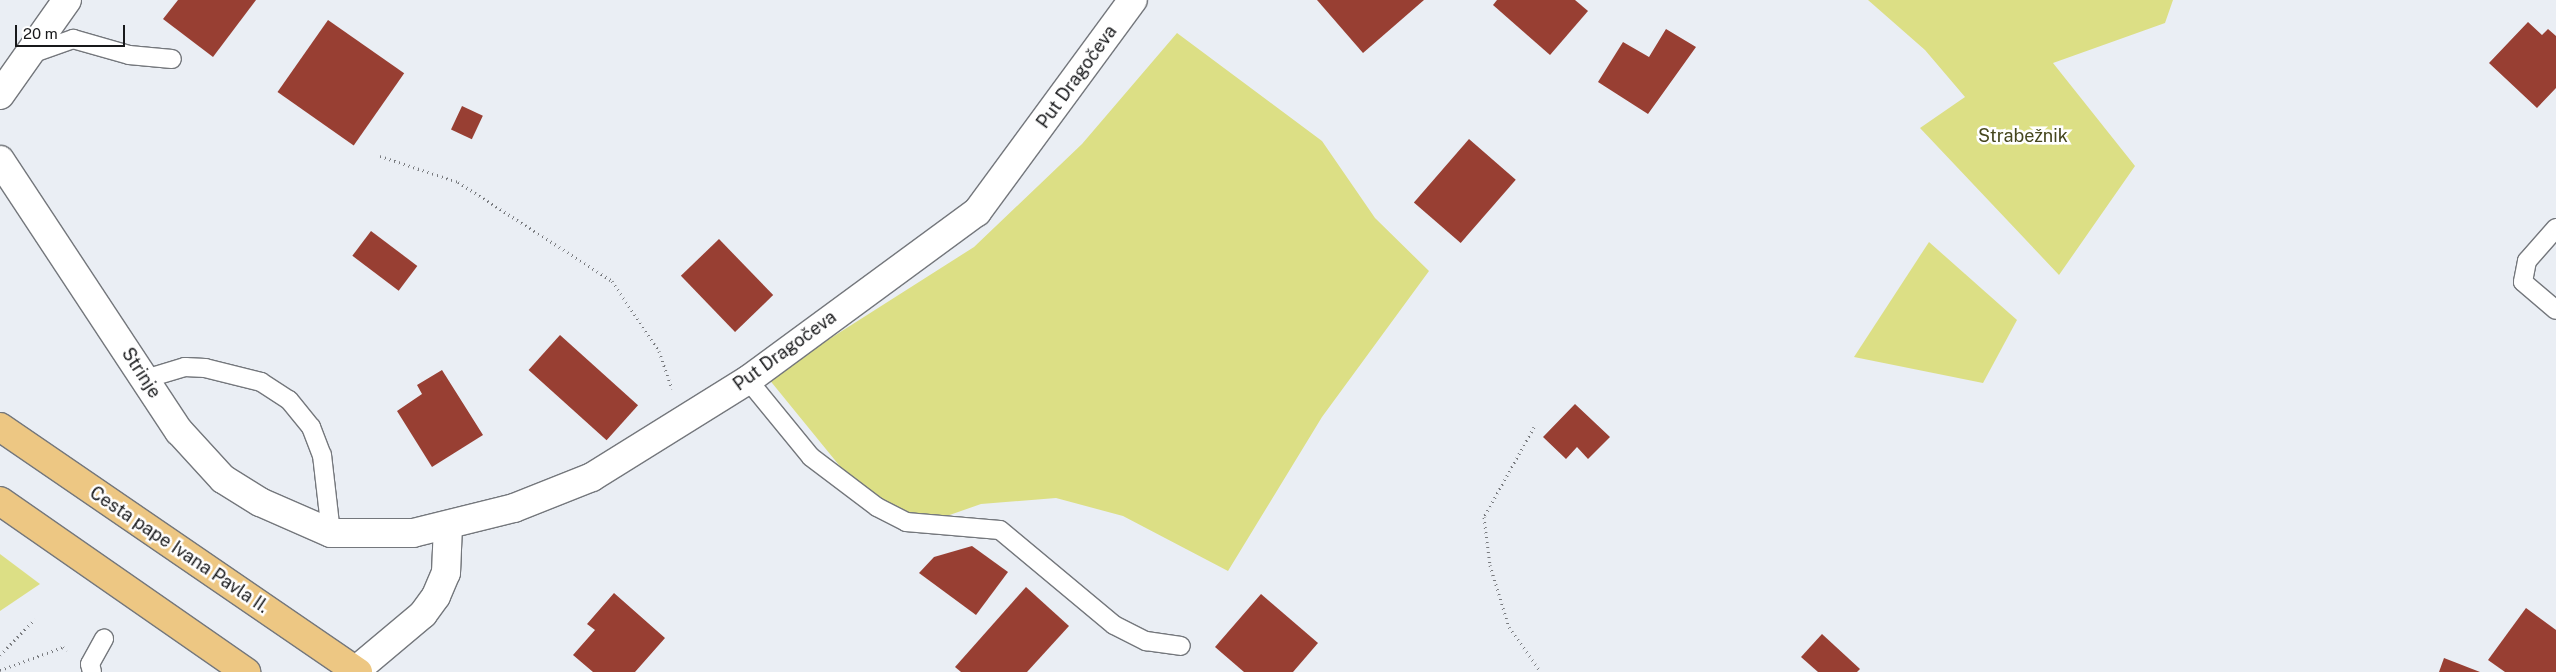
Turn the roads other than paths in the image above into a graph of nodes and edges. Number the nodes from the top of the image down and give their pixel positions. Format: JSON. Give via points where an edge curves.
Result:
{"nodes":[{"id":1,"x":67,"y":0,"type":"edge"},
{"id":2,"x":1134,"y":0,"type":"edge"},
{"id":3,"x":28,"y":55,"type":"junction"},
{"id":4,"x":172,"y":59,"type":"dead end"},
{"id":5,"x":0,"y":95,"type":"edge"},
{"id":6,"x":0,"y":160,"type":"edge"},
{"id":7,"x":2556,"y":228,"type":"edge"},
{"id":8,"x":2556,"y":310,"type":"edge"},
{"id":9,"x":145,"y":379,"type":"junction"},
{"id":10,"x":748,"y":380,"type":"junction"},
{"id":11,"x":0,"y":427,"type":"edge"},
{"id":12,"x":0,"y":501,"type":"edge"},
{"id":13,"x":448,"y":526,"type":"junction"},
{"id":14,"x":331,"y":533,"type":"junction"},
{"id":15,"x":104,"y":639,"type":"dead end"},
{"id":16,"x":1181,"y":646,"type":"dead end"},
{"id":17,"x":356,"y":671,"type":"edge"},
{"id":18,"x":92,"y":672,"type":"edge"},
{"id":19,"x":246,"y":672,"type":"edge"}],
"edges":[{"from":1,"to":3,"type":"street"},
{"from":2,"to":10,"type":"street","name":"Put Dragočeva","via":[[977,212]]},
{"from":3,"to":4,"type":"lane","via":[[72,38],[129,55]]},
{"from":3,"to":5,"type":"street"},
{"from":6,"to":9,"type":"street","name":"Strinje"},
{"from":7,"to":8,"type":"lane","via":[[2527,260],[2523,282]]},
{"from":9,"to":14,"type":"street","name":"Strinje","via":[[179,431],[223,479],[260,502]]},
{"from":9,"to":14,"type":"lane","via":[[185,367],[206,368],[261,382],[289,400],[311,427],[322,455]]},
{"from":10,"to":13,"type":"street","name":"Put Dragočeva","via":[[592,478],[514,508]]},
{"from":10,"to":16,"type":"lane","via":[[811,457],[877,507],[906,522],[1000,530],[1114,625],[1146,641]]},
{"from":11,"to":17,"type":"main road","name":"Cesta pape Ivana Pavla II."},
{"from":12,"to":19,"type":"main road"},
{"from":13,"to":14,"type":"street","name":"Put Dragočeva","via":[[413,533]]},
{"from":13,"to":17,"type":"street","via":[[446,574],[436,596],[423,614]]},
{"from":15,"to":18,"type":"lane","via":[[90,664]]}]}
